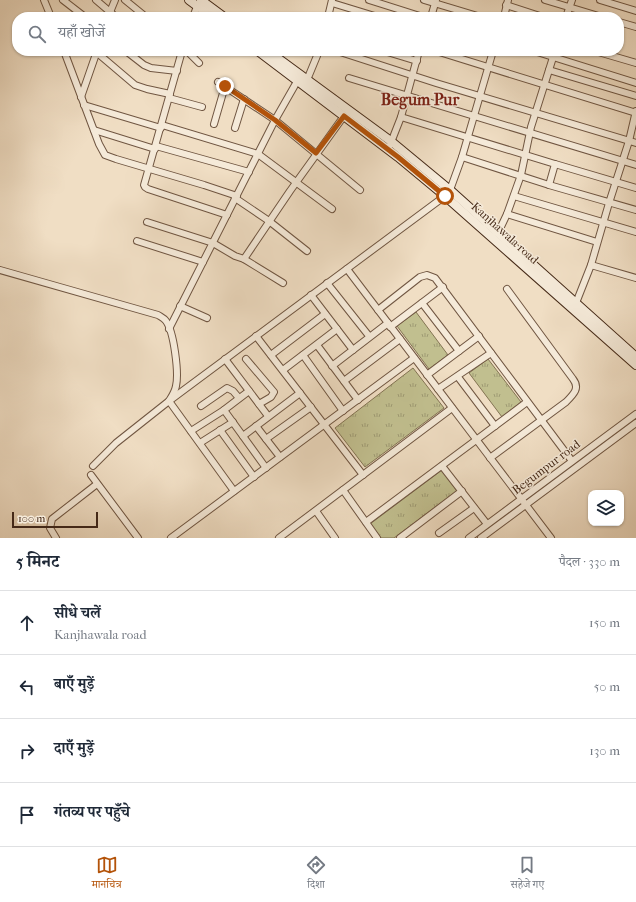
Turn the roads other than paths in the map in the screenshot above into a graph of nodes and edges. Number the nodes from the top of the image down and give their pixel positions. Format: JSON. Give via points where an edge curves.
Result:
{"nodes":[{"id":1,"x":44,"y":0,"type":"edge"},
{"id":2,"x":63,"y":0,"type":"edge"},
{"id":3,"x":96,"y":0,"type":"edge"},
{"id":4,"x":115,"y":0,"type":"edge"},
{"id":5,"x":125,"y":0,"type":"edge"},
{"id":6,"x":189,"y":0,"type":"edge"},
{"id":7,"x":369,"y":0,"type":"edge"},
{"id":8,"x":424,"y":0,"type":"edge"},
{"id":9,"x":545,"y":0,"type":"edge"},
{"id":10,"x":572,"y":0,"type":"edge"},
{"id":11,"x":600,"y":0,"type":"edge"},
{"id":12,"x":332,"y":1,"type":"edge"},
{"id":13,"x":436,"y":2,"type":"edge"},
{"id":14,"x":199,"y":3,"type":"edge"},
{"id":15,"x":507,"y":3,"type":"edge"},
{"id":16,"x":569,"y":7,"type":"junction"},
{"id":17,"x":636,"y":11,"type":"edge"},
{"id":18,"x":49,"y":12,"type":"edge"},
{"id":19,"x":79,"y":12,"type":"edge"},
{"id":20,"x":107,"y":12,"type":"edge"},
{"id":21,"x":110,"y":12,"type":"edge"},
{"id":22,"x":140,"y":12,"type":"edge"},
{"id":23,"x":207,"y":12,"type":"edge"},
{"id":24,"x":215,"y":12,"type":"edge"},
{"id":25,"x":330,"y":12,"type":"edge"},
{"id":26,"x":364,"y":12,"type":"edge"},
{"id":27,"x":407,"y":12,"type":"edge"},
{"id":28,"x":433,"y":12,"type":"edge"},
{"id":29,"x":466,"y":12,"type":"edge"},
{"id":30,"x":530,"y":12,"type":"edge"},
{"id":31,"x":568,"y":12,"type":"edge"},
{"id":32,"x":586,"y":12,"type":"edge"},
{"id":33,"x":624,"y":23,"type":"edge"},
{"id":34,"x":636,"y":27,"type":"edge"},
{"id":35,"x":66,"y":56,"type":"edge"},
{"id":36,"x":94,"y":56,"type":"edge"},
{"id":37,"x":102,"y":56,"type":"edge"},
{"id":38,"x":132,"y":56,"type":"edge"},
{"id":39,"x":181,"y":56,"type":"edge"},
{"id":40,"x":192,"y":56,"type":"edge"},
{"id":41,"x":266,"y":56,"type":"edge"},
{"id":42,"x":274,"y":56,"type":"edge"},
{"id":43,"x":316,"y":56,"type":"edge"},
{"id":44,"x":353,"y":56,"type":"edge"},
{"id":45,"x":400,"y":56,"type":"edge"},
{"id":46,"x":418,"y":56,"type":"edge"},
{"id":47,"x":452,"y":56,"type":"edge"},
{"id":48,"x":491,"y":56,"type":"edge"},
{"id":49,"x":553,"y":56,"type":"edge"},
{"id":50,"x":560,"y":56,"type":"edge"},
{"id":51,"x":612,"y":56,"type":"edge"},
{"id":52,"x":416,"y":61,"type":"junction"},
{"id":53,"x":199,"y":63,"type":"dead end"},
{"id":54,"x":636,"y":63,"type":"edge"},
{"id":55,"x":488,"y":67,"type":"junction"},
{"id":56,"x":549,"y":70,"type":"junction"},
{"id":57,"x":177,"y":71,"type":"junction"},
{"id":58,"x":412,"y":76,"type":"junction"},
{"id":59,"x":349,"y":78,"type":"dead end"},
{"id":60,"x":302,"y":79,"type":"junction"},
{"id":61,"x":218,"y":82,"type":"dead end"},
{"id":62,"x":636,"y":83,"type":"edge"},
{"id":63,"x":544,"y":84,"type":"junction"},
{"id":64,"x":225,"y":86,"type":"junction"},
{"id":65,"x":170,"y":96,"type":"junction"},
{"id":66,"x":406,"y":96,"type":"junction"},
{"id":67,"x":480,"y":96,"type":"junction"},
{"id":68,"x":636,"y":96,"type":"edge"},
{"id":69,"x":81,"y":98,"type":"junction"},
{"id":70,"x":244,"y":99,"type":"junction"},
{"id":71,"x":84,"y":105,"type":"junction"},
{"id":72,"x":202,"y":106,"type":"dead end"},
{"id":73,"x":636,"y":112,"type":"edge"},
{"id":74,"x":536,"y":113,"type":"junction"},
{"id":75,"x":344,"y":116,"type":"junction"},
{"id":76,"x":474,"y":116,"type":"junction"},
{"id":77,"x":401,"y":117,"type":"junction"},
{"id":78,"x":275,"y":120,"type":"junction"},
{"id":79,"x":214,"y":124,"type":"dead end"},
{"id":80,"x":161,"y":127,"type":"junction"},
{"id":81,"x":235,"y":128,"type":"dead end"},
{"id":82,"x":94,"y":130,"type":"junction"},
{"id":83,"x":530,"y":133,"type":"junction"},
{"id":84,"x":468,"y":137,"type":"junction"},
{"id":85,"x":628,"y":140,"type":"junction"},
{"id":86,"x":636,"y":143,"type":"edge"},
{"id":87,"x":389,"y":145,"type":"junction"},
{"id":88,"x":156,"y":147,"type":"junction"},
{"id":89,"x":316,"y":153,"type":"junction"},
{"id":90,"x":258,"y":154,"type":"junction"},
{"id":91,"x":525,"y":155,"type":"junction"},
{"id":92,"x":462,"y":157,"type":"junction"},
{"id":93,"x":621,"y":161,"type":"junction"},
{"id":94,"x":555,"y":164,"type":"junction"},
{"id":95,"x":636,"y":165,"type":"edge"},
{"id":96,"x":149,"y":169,"type":"junction"},
{"id":97,"x":249,"y":172,"type":"junction"},
{"id":98,"x":521,"y":175,"type":"junction"},
{"id":99,"x":297,"y":181,"type":"junction"},
{"id":100,"x":615,"y":182,"type":"junction"},
{"id":101,"x":549,"y":185,"type":"junction"},
{"id":102,"x":636,"y":188,"type":"edge"},
{"id":103,"x":360,"y":190,"type":"dead end"},
{"id":104,"x":448,"y":193,"type":"junction"},
{"id":105,"x":514,"y":196,"type":"junction"},
{"id":106,"x":236,"y":197,"type":"junction"},
{"id":107,"x":609,"y":203,"type":"junction"},
{"id":108,"x":332,"y":209,"type":"dead end"},
{"id":109,"x":636,"y":210,"type":"edge"},
{"id":110,"x":507,"y":214,"type":"junction"},
{"id":111,"x":227,"y":215,"type":"junction"},
{"id":112,"x":269,"y":221,"type":"junction"},
{"id":113,"x":147,"y":222,"type":"dead end"},
{"id":114,"x":603,"y":222,"type":"junction"},
{"id":115,"x":636,"y":232,"type":"edge"},
{"id":116,"x":498,"y":233,"type":"junction"},
{"id":117,"x":137,"y":241,"type":"dead end"},
{"id":118,"x":597,"y":242,"type":"junction"},
{"id":119,"x":213,"y":243,"type":"junction"},
{"id":120,"x":307,"y":251,"type":"dead end"},
{"id":121,"x":244,"y":259,"type":"junction"},
{"id":122,"x":203,"y":262,"type":"junction"},
{"id":123,"x":591,"y":265,"type":"junction"},
{"id":124,"x":346,"y":268,"type":"junction"},
{"id":125,"x":0,"y":270,"type":"edge"},
{"id":126,"x":636,"y":278,"type":"edge"},
{"id":127,"x":283,"y":283,"type":"dead end"},
{"id":128,"x":327,"y":283,"type":"junction"},
{"id":129,"x":442,"y":287,"type":"junction"},
{"id":130,"x":507,"y":289,"type":"dead end"},
{"id":131,"x":311,"y":295,"type":"junction"},
{"id":132,"x":576,"y":302,"type":"junction"},
{"id":133,"x":422,"y":303,"type":"junction"},
{"id":134,"x":180,"y":306,"type":"junction"},
{"id":135,"x":378,"y":310,"type":"junction"},
{"id":136,"x":325,"y":314,"type":"junction"},
{"id":137,"x":207,"y":318,"type":"dead end"},
{"id":138,"x":389,"y":325,"type":"junction"},
{"id":139,"x":169,"y":329,"type":"junction"},
{"id":140,"x":337,"y":329,"type":"junction"},
{"id":141,"x":256,"y":336,"type":"junction"},
{"id":142,"x":369,"y":336,"type":"junction"},
{"id":143,"x":478,"y":336,"type":"junction"},
{"id":144,"x":400,"y":339,"type":"junction"},
{"id":145,"x":317,"y":345,"type":"junction"},
{"id":146,"x":353,"y":350,"type":"junction"},
{"id":147,"x":459,"y":352,"type":"junction"},
{"id":148,"x":491,"y":353,"type":"junction"},
{"id":149,"x":271,"y":355,"type":"junction"},
{"id":150,"x":303,"y":355,"type":"junction"},
{"id":151,"x":636,"y":356,"type":"edge"},
{"id":152,"x":246,"y":358,"type":"dead end"},
{"id":153,"x":414,"y":358,"type":"junction"},
{"id":154,"x":225,"y":359,"type":"junction"},
{"id":155,"x":636,"y":365,"type":"edge"},
{"id":156,"x":332,"y":366,"type":"junction"},
{"id":157,"x":282,"y":370,"type":"junction"},
{"id":158,"x":427,"y":375,"type":"junction"},
{"id":159,"x":458,"y":377,"type":"junction"},
{"id":160,"x":344,"y":381,"type":"junction"},
{"id":161,"x":438,"y":389,"type":"junction"},
{"id":162,"x":249,"y":391,"type":"junction"},
{"id":163,"x":300,"y":393,"type":"junction"},
{"id":164,"x":239,"y":398,"type":"junction"},
{"id":165,"x":358,"y":400,"type":"junction"},
{"id":166,"x":169,"y":401,"type":"junction"},
{"id":167,"x":527,"y":402,"type":"junction"},
{"id":168,"x":259,"y":404,"type":"junction"},
{"id":169,"x":201,"y":406,"type":"dead end"},
{"id":170,"x":311,"y":407,"type":"junction"},
{"id":171,"x":452,"y":408,"type":"junction"},
{"id":172,"x":224,"y":410,"type":"junction"},
{"id":173,"x":343,"y":410,"type":"junction"},
{"id":174,"x":636,"y":414,"type":"edge"},
{"id":175,"x":268,"y":416,"type":"junction"},
{"id":176,"x":542,"y":420,"type":"junction"},
{"id":177,"x":233,"y":422,"type":"junction"},
{"id":178,"x":636,"y":423,"type":"edge"},
{"id":179,"x":324,"y":425,"type":"junction"},
{"id":180,"x":256,"y":426,"type":"junction"},
{"id":181,"x":495,"y":426,"type":"junction"},
{"id":182,"x":220,"y":430,"type":"junction"},
{"id":183,"x":191,"y":431,"type":"junction"},
{"id":184,"x":243,"y":436,"type":"junction"},
{"id":185,"x":266,"y":439,"type":"junction"},
{"id":186,"x":476,"y":440,"type":"junction"},
{"id":187,"x":200,"y":443,"type":"junction"},
{"id":188,"x":280,"y":457,"type":"junction"},
{"id":189,"x":490,"y":458,"type":"junction"},
{"id":190,"x":572,"y":461,"type":"junction"},
{"id":191,"x":93,"y":466,"type":"dead end"},
{"id":192,"x":442,"y":466,"type":"junction"},
{"id":193,"x":266,"y":468,"type":"junction"},
{"id":194,"x":91,"y":475,"type":"dead end"},
{"id":195,"x":363,"y":475,"type":"junction"},
{"id":196,"x":254,"y":476,"type":"junction"},
{"id":197,"x":97,"y":484,"type":"junction"},
{"id":198,"x":343,"y":490,"type":"junction"},
{"id":199,"x":234,"y":491,"type":"junction"},
{"id":200,"x":462,"y":491,"type":"junction"},
{"id":201,"x":521,"y":499,"type":"junction"},
{"id":202,"x":525,"y":505,"type":"junction"},
{"id":203,"x":474,"y":508,"type":"junction"},
{"id":204,"x":316,"y":511,"type":"junction"},
{"id":205,"x":366,"y":522,"type":"junction"},
{"id":206,"x":487,"y":524,"type":"junction"},
{"id":207,"x":439,"y":533,"type":"dead end"},
{"id":208,"x":56,"y":538,"type":"edge"},
{"id":209,"x":138,"y":538,"type":"edge"},
{"id":210,"x":171,"y":538,"type":"edge"},
{"id":211,"x":279,"y":538,"type":"edge"},
{"id":212,"x":335,"y":538,"type":"edge"},
{"id":213,"x":377,"y":538,"type":"edge"},
{"id":214,"x":400,"y":538,"type":"edge"},
{"id":215,"x":469,"y":538,"type":"edge"},
{"id":216,"x":481,"y":538,"type":"edge"},
{"id":217,"x":551,"y":538,"type":"edge"}],
"edges":[{"from":1,"to":18,"type":"street"},
{"from":2,"to":19,"type":"street"},
{"from":3,"to":20,"type":"street"},
{"from":4,"to":21,"type":"street"},
{"from":5,"to":22,"type":"street"},
{"from":6,"to":14,"type":"main road"},
{"from":7,"to":27,"type":"street"},
{"from":8,"to":13,"type":"street"},
{"from":9,"to":16,"type":"street"},
{"from":10,"to":16,"type":"street"},
{"from":11,"to":17,"type":"street"},
{"from":12,"to":25,"type":"street"},
{"from":12,"to":26,"type":"street"},
{"from":13,"to":28,"type":"street"},
{"from":13,"to":29,"type":"street"},
{"from":14,"to":23,"type":"main road"},
{"from":14,"to":24,"type":"main road"},
{"from":15,"to":30,"type":"street"},
{"from":16,"to":31,"type":"street"},
{"from":16,"to":32,"type":"street"},
{"from":33,"to":34,"type":"street"},
{"from":35,"to":69,"type":"street"},
{"from":36,"to":69,"type":"street"},
{"from":37,"to":65,"type":"street","via":[[136,85]]},
{"from":38,"to":57,"type":"street","via":[[151,68]]},
{"from":39,"to":57,"type":"street"},
{"from":40,"to":53,"type":"street"},
{"from":41,"to":60,"type":"main road","name":"Kanjhawala road"},
{"from":42,"to":60,"type":"main road","name":"Kanjhawala road"},
{"from":43,"to":60,"type":"street"},
{"from":44,"to":58,"type":"street"},
{"from":45,"to":52,"type":"street"},
{"from":46,"to":52,"type":"street"},
{"from":47,"to":55,"type":"street"},
{"from":48,"to":55,"type":"street"},
{"from":49,"to":56,"type":"street"},
{"from":50,"to":62,"type":"street"},
{"from":51,"to":54,"type":"street"},
{"from":52,"to":58,"type":"street"},
{"from":55,"to":63,"type":"street"},
{"from":55,"to":67,"type":"street"},
{"from":56,"to":63,"type":"street"},
{"from":56,"to":68,"type":"street"},
{"from":57,"to":65,"type":"street"},
{"from":58,"to":66,"type":"street"},
{"from":58,"to":67,"type":"street"},
{"from":59,"to":66,"type":"street"},
{"from":60,"to":75,"type":"main road","name":"Kanjhawala road"},
{"from":60,"to":78,"type":"street"},
{"from":60,"to":87,"type":"main road","name":"Kanjhawala road"},
{"from":61,"to":64,"type":"street"},
{"from":63,"to":73,"type":"street"},
{"from":63,"to":74,"type":"street"},
{"from":64,"to":70,"type":"street"},
{"from":64,"to":79,"type":"street"},
{"from":65,"to":72,"type":"street"},
{"from":65,"to":80,"type":"street"},
{"from":66,"to":76,"type":"street"},
{"from":66,"to":77,"type":"street"},
{"from":67,"to":74,"type":"street"},
{"from":67,"to":76,"type":"street"},
{"from":69,"to":71,"type":"street"},
{"from":70,"to":78,"type":"street"},
{"from":70,"to":81,"type":"street"},
{"from":71,"to":80,"type":"street"},
{"from":71,"to":82,"type":"street"},
{"from":73,"to":85,"type":"street"},
{"from":74,"to":83,"type":"street"},
{"from":74,"to":85,"type":"street"},
{"from":75,"to":87,"type":"main road","name":"Kanjhawala road"},
{"from":75,"to":89,"type":"street"},
{"from":76,"to":83,"type":"street"},
{"from":76,"to":84,"type":"street"},
{"from":77,"to":84,"type":"street"},
{"from":77,"to":87,"type":"street"},
{"from":78,"to":89,"type":"street"},
{"from":78,"to":90,"type":"street"},
{"from":80,"to":88,"type":"street"},
{"from":80,"to":90,"type":"street"},
{"from":82,"to":88,"type":"street"},
{"from":82,"to":96,"type":"street","via":[[105,155]]},
{"from":83,"to":91,"type":"street"},
{"from":83,"to":93,"type":"street"},
{"from":84,"to":91,"type":"street"},
{"from":84,"to":92,"type":"street"},
{"from":85,"to":86,"type":"street"},
{"from":85,"to":93,"type":"street"},
{"from":87,"to":104,"type":"main road","name":"Kanjhawala road"},
{"from":88,"to":96,"type":"street"},
{"from":88,"to":97,"type":"street"},
{"from":89,"to":99,"type":"street"},
{"from":89,"to":103,"type":"street"},
{"from":90,"to":97,"type":"street"},
{"from":90,"to":99,"type":"street"},
{"from":91,"to":94,"type":"street"},
{"from":91,"to":98,"type":"street"},
{"from":92,"to":98,"type":"street"},
{"from":92,"to":104,"type":"street"},
{"from":93,"to":95,"type":"street"},
{"from":93,"to":100,"type":"street"},
{"from":94,"to":100,"type":"street"},
{"from":94,"to":101,"type":"street"},
{"from":96,"to":106,"type":"street","via":[[204,184]]},
{"from":96,"to":111,"type":"street","via":[[144,185],[148,189]]},
{"from":97,"to":106,"type":"street"},
{"from":98,"to":101,"type":"street"},
{"from":98,"to":105,"type":"street"},
{"from":99,"to":108,"type":"street"},
{"from":99,"to":112,"type":"street"},
{"from":100,"to":102,"type":"street"},
{"from":100,"to":107,"type":"street"},
{"from":101,"to":107,"type":"street"},
{"from":104,"to":116,"type":"main road","name":"Kanjhawala road"},
{"from":104,"to":124,"type":"street"},
{"from":104,"to":155,"type":"main road","name":"Kanjhawala road"},
{"from":105,"to":110,"type":"street"},
{"from":105,"to":114,"type":"street"},
{"from":106,"to":111,"type":"street"},
{"from":106,"to":112,"type":"street"},
{"from":107,"to":109,"type":"street"},
{"from":107,"to":114,"type":"street"},
{"from":110,"to":116,"type":"street"},
{"from":110,"to":118,"type":"street"},
{"from":111,"to":119,"type":"street"},
{"from":112,"to":120,"type":"street"},
{"from":112,"to":121,"type":"street"},
{"from":113,"to":119,"type":"street"},
{"from":114,"to":115,"type":"street"},
{"from":114,"to":118,"type":"street"},
{"from":116,"to":132,"type":"main road","name":"Kanjhawala road"},
{"from":117,"to":122,"type":"street"},
{"from":118,"to":123,"type":"street"},
{"from":119,"to":121,"type":"street"},
{"from":119,"to":122,"type":"street"},
{"from":121,"to":127,"type":"street"},
{"from":122,"to":134,"type":"street"},
{"from":123,"to":126,"type":"street"},
{"from":123,"to":132,"type":"street"},
{"from":124,"to":128,"type":"street"},
{"from":124,"to":135,"type":"street"},
{"from":125,"to":139,"type":"street","via":[[158,315],[166,321]]},
{"from":128,"to":131,"type":"street"},
{"from":128,"to":142,"type":"street"},
{"from":129,"to":133,"type":"street"},
{"from":129,"to":135,"type":"street","via":[[435,278],[424,275]]},
{"from":129,"to":143,"type":"street"},
{"from":130,"to":176,"type":"street","via":[[576,383],[573,395]]},
{"from":131,"to":136,"type":"street"},
{"from":131,"to":141,"type":"street"},
{"from":132,"to":151,"type":"main road","name":"Kanjhawala road"},
{"from":133,"to":138,"type":"street"},
{"from":133,"to":147,"type":"street"},
{"from":134,"to":137,"type":"street"},
{"from":134,"to":139,"type":"street"},
{"from":135,"to":138,"type":"street"},
{"from":136,"to":140,"type":"street"},
{"from":136,"to":149,"type":"street"},
{"from":138,"to":142,"type":"street"},
{"from":138,"to":144,"type":"street"},
{"from":139,"to":166,"type":"street","via":[[177,373],[175,391]]},
{"from":140,"to":145,"type":"street"},
{"from":140,"to":146,"type":"street"},
{"from":141,"to":149,"type":"street"},
{"from":141,"to":154,"type":"street"},
{"from":142,"to":146,"type":"street"},
{"from":143,"to":147,"type":"street"},
{"from":143,"to":148,"type":"street"},
{"from":144,"to":153,"type":"street"},
{"from":144,"to":160,"type":"street"},
{"from":145,"to":150,"type":"street"},
{"from":145,"to":156,"type":"street"},
{"from":146,"to":156,"type":"street"},
{"from":147,"to":158,"type":"street"},
{"from":148,"to":159,"type":"street"},
{"from":148,"to":167,"type":"street"},
{"from":149,"to":157,"type":"street"},
{"from":150,"to":157,"type":"street"},
{"from":150,"to":173,"type":"street"},
{"from":152,"to":168,"type":"street","via":[[274,392],[271,397]]},
{"from":153,"to":158,"type":"street"},
{"from":153,"to":165,"type":"street"},
{"from":154,"to":162,"type":"street"},
{"from":154,"to":166,"type":"street"},
{"from":156,"to":160,"type":"street"},
{"from":157,"to":163,"type":"street"},
{"from":158,"to":161,"type":"street"},
{"from":159,"to":161,"type":"street"},
{"from":159,"to":181,"type":"street"},
{"from":160,"to":165,"type":"street"},
{"from":161,"to":171,"type":"street"},
{"from":162,"to":164,"type":"street"},
{"from":162,"to":168,"type":"street"},
{"from":163,"to":170,"type":"street"},
{"from":163,"to":175,"type":"street"},
{"from":164,"to":169,"type":"street","via":[[227,388]]},
{"from":164,"to":172,"type":"street"},
{"from":165,"to":173,"type":"street"},
{"from":166,"to":183,"type":"street"},
{"from":166,"to":191,"type":"street","via":[[116,442]]},
{"from":167,"to":176,"type":"street"},
{"from":167,"to":181,"type":"street"},
{"from":168,"to":175,"type":"street"},
{"from":170,"to":179,"type":"street"},
{"from":170,"to":185,"type":"street"},
{"from":171,"to":186,"type":"street"},
{"from":171,"to":195,"type":"street"},
{"from":172,"to":177,"type":"street"},
{"from":172,"to":183,"type":"street"},
{"from":173,"to":179,"type":"street"},
{"from":174,"to":190,"type":"street","name":"Begumpur road"},
{"from":175,"to":180,"type":"street"},
{"from":176,"to":189,"type":"street"},
{"from":176,"to":190,"type":"street"},
{"from":177,"to":182,"type":"street"},
{"from":177,"to":184,"type":"street"},
{"from":178,"to":202,"type":"street","name":"Begumpur road"},
{"from":179,"to":188,"type":"street"},
{"from":179,"to":195,"type":"street"},
{"from":180,"to":184,"type":"street"},
{"from":180,"to":185,"type":"street"},
{"from":181,"to":186,"type":"street"},
{"from":182,"to":187,"type":"street"},
{"from":182,"to":196,"type":"street"},
{"from":183,"to":187,"type":"street"},
{"from":184,"to":193,"type":"street"},
{"from":185,"to":188,"type":"street"},
{"from":186,"to":189,"type":"street"},
{"from":186,"to":192,"type":"street"},
{"from":187,"to":199,"type":"street"},
{"from":188,"to":193,"type":"street"},
{"from":189,"to":201,"type":"street"},
{"from":190,"to":201,"type":"street","name":"Begumpur road"},
{"from":192,"to":200,"type":"street"},
{"from":192,"to":205,"type":"street"},
{"from":193,"to":196,"type":"street"},
{"from":194,"to":197,"type":"street"},
{"from":195,"to":198,"type":"street"},
{"from":196,"to":199,"type":"street"},
{"from":197,"to":208,"type":"street","via":[[52,518],[50,528]]},
{"from":197,"to":209,"type":"street"},
{"from":198,"to":204,"type":"street"},
{"from":198,"to":205,"type":"street"},
{"from":199,"to":210,"type":"street"},
{"from":200,"to":203,"type":"street"},
{"from":200,"to":214,"type":"street"},
{"from":201,"to":202,"type":"street"},
{"from":201,"to":206,"type":"street","name":"Begumpur road"},
{"from":202,"to":216,"type":"street","name":"Begumpur road"},
{"from":202,"to":217,"type":"street"},
{"from":203,"to":206,"type":"street"},
{"from":203,"to":207,"type":"street"},
{"from":204,"to":211,"type":"street"},
{"from":204,"to":212,"type":"street"},
{"from":205,"to":213,"type":"street"},
{"from":206,"to":215,"type":"street","name":"Begumpur road"}]}
